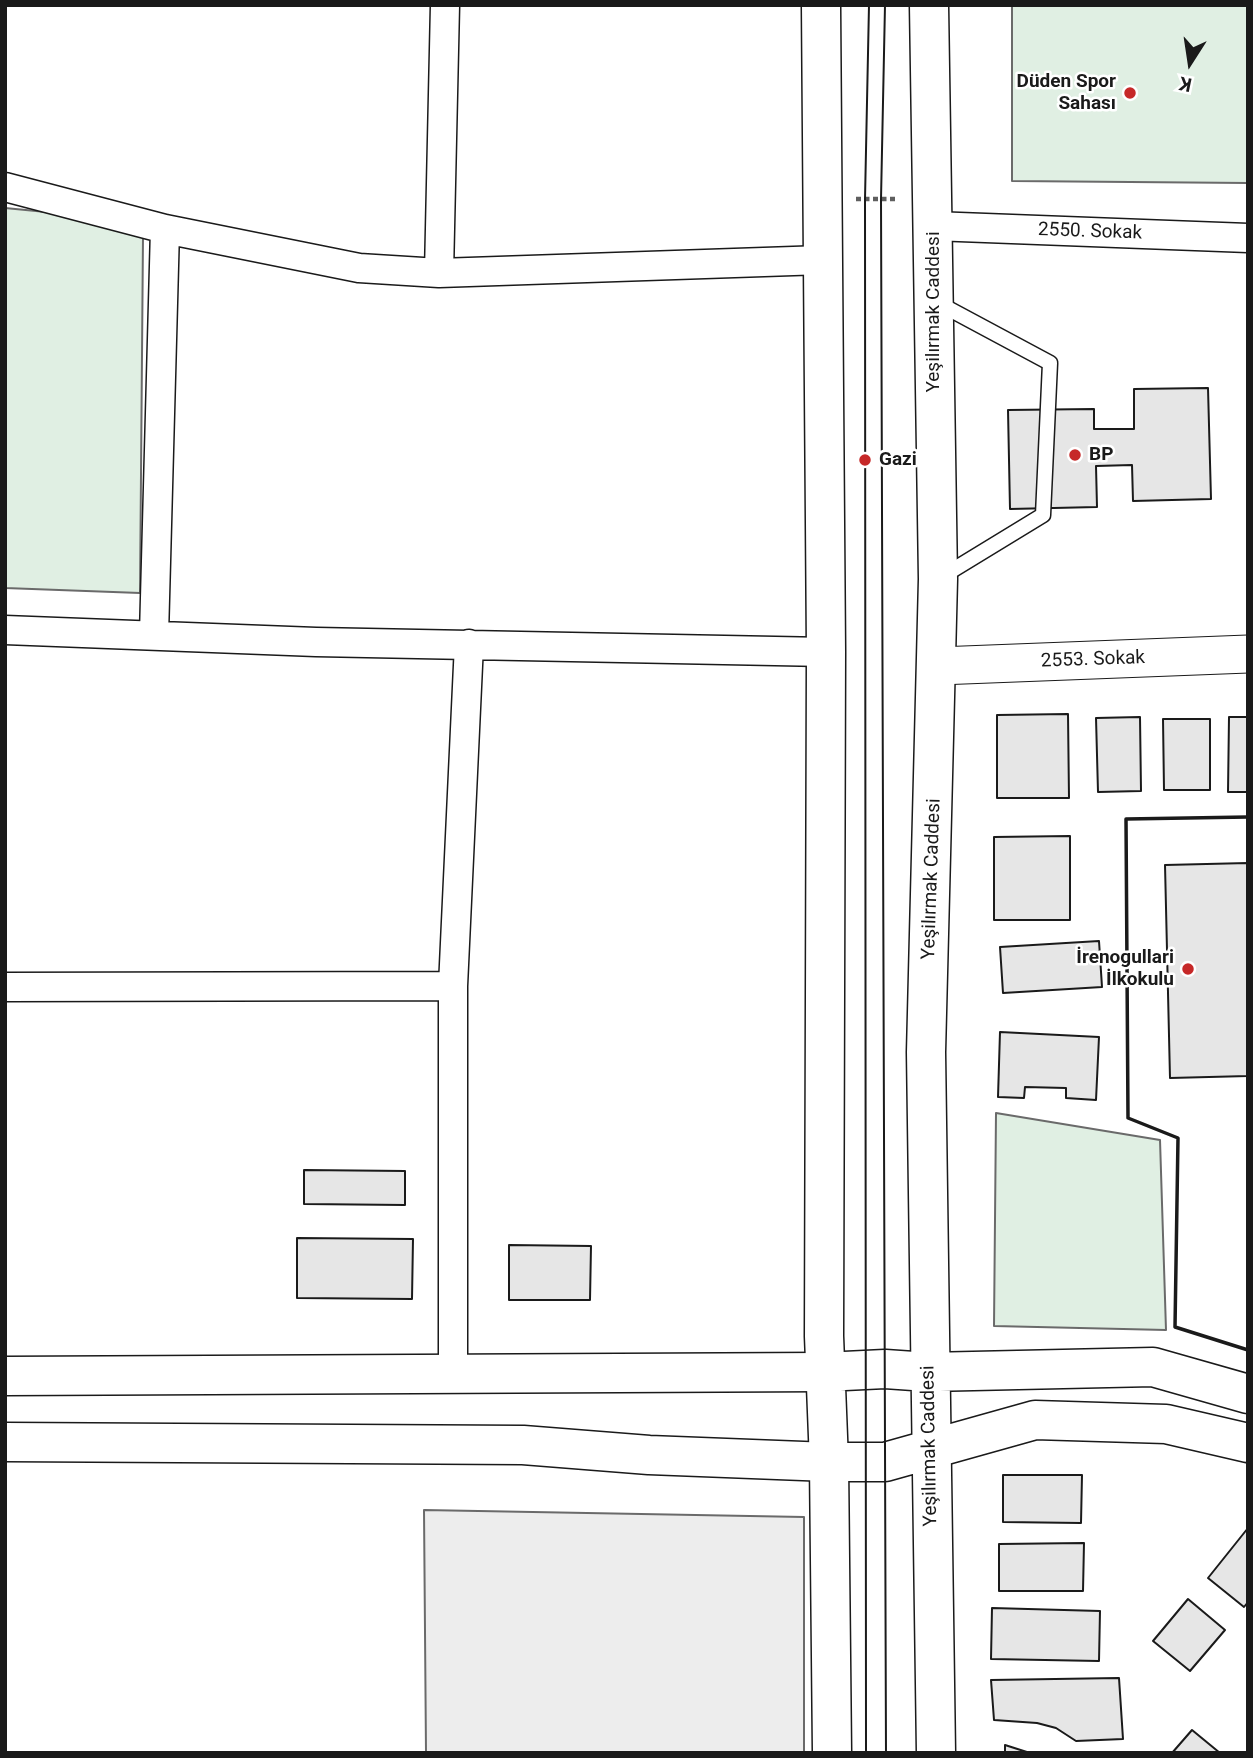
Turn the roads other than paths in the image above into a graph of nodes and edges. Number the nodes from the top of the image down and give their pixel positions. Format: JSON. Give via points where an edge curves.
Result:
{"nodes":[{"id":1,"x":445,"y":5,"type":"edge"},
{"id":2,"x":821,"y":5,"type":"edge"},
{"id":3,"x":929,"y":5,"type":"edge"},
{"id":4,"x":5,"y":187,"type":"edge"},
{"id":5,"x":933,"y":213,"type":"junction"},
{"id":6,"x":165,"y":229,"type":"junction"},
{"id":7,"x":1248,"y":238,"type":"edge"},
{"id":8,"x":823,"y":260,"type":"junction"},
{"id":9,"x":439,"y":273,"type":"junction"},
{"id":10,"x":932,"y":299,"type":"junction"},
{"id":11,"x":938,"y":579,"type":"junction"},
{"id":12,"x":5,"y":630,"type":"edge"},
{"id":13,"x":154,"y":635,"type":"junction"},
{"id":14,"x":469,"y":644,"type":"junction"},
{"id":15,"x":826,"y":652,"type":"junction"},
{"id":16,"x":1248,"y":654,"type":"edge"},
{"id":17,"x":938,"y":666,"type":"junction"},
{"id":18,"x":453,"y":986,"type":"junction"},
{"id":19,"x":5,"y":987,"type":"edge"},
{"id":20,"x":824,"y":1372,"type":"junction"},
{"id":21,"x":928,"y":1373,"type":"junction"},
{"id":22,"x":453,"y":1374,"type":"junction"},
{"id":23,"x":5,"y":1376,"type":"edge"},
{"id":24,"x":1248,"y":1394,"type":"edge"},
{"id":25,"x":5,"y":1442,"type":"edge"},
{"id":26,"x":1248,"y":1443,"type":"edge"},
{"id":27,"x":931,"y":1451,"type":"junction"},
{"id":28,"x":830,"y":1462,"type":"junction"},
{"id":29,"x":832,"y":1753,"type":"edge"},
{"id":30,"x":936,"y":1753,"type":"edge"}],
"edges":[{"from":1,"to":9,"type":"street"},
{"from":2,"to":8,"type":"main road"},
{"from":3,"to":5,"type":"main road","name":"Yeşilırmak Caddesi"},
{"from":4,"to":6,"type":"street"},
{"from":5,"to":7,"type":"street","name":"2550. Sokak"},
{"from":5,"to":10,"type":"main road","name":"Yeşilırmak Caddesi"},
{"from":6,"to":9,"type":"street","via":[[359,268]]},
{"from":6,"to":13,"type":"street"},
{"from":8,"to":9,"type":"street"},
{"from":8,"to":15,"type":"main road"},
{"from":10,"to":11,"type":"main road","name":"Yeşilırmak Caddesi"},
{"from":10,"to":11,"type":"lane","via":[[1050,363],[1043,515]]},
{"from":11,"to":17,"type":"main road","name":"Yeşilırmak Caddesi"},
{"from":12,"to":13,"type":"street"},
{"from":13,"to":14,"type":"street"},
{"from":14,"to":15,"type":"street"},
{"from":14,"to":18,"type":"street"},
{"from":15,"to":20,"type":"main road"},
{"from":16,"to":17,"type":"street","name":"2553. Sokak"},
{"from":17,"to":21,"type":"main road","name":"Yeşilırmak Caddesi","via":[[926,1052]]},
{"from":18,"to":19,"type":"street"},
{"from":18,"to":22,"type":"street"},
{"from":20,"to":21,"type":"main road","via":[[885,1369]]},
{"from":20,"to":22,"type":"main road"},
{"from":20,"to":28,"type":"main road"},
{"from":21,"to":24,"type":"main road","via":[[1153,1367]]},
{"from":21,"to":27,"type":"main road","name":"Yeşilırmak Caddesi"},
{"from":22,"to":23,"type":"main road"},
{"from":25,"to":28,"type":"main road","via":[[523,1445]]},
{"from":26,"to":27,"type":"main road","via":[[1166,1424],[1035,1420]]},
{"from":27,"to":28,"type":"main road","via":[[885,1462]]},
{"from":27,"to":30,"type":"main road","name":"Yeşilırmak Caddesi"},
{"from":28,"to":29,"type":"main road"}]}
